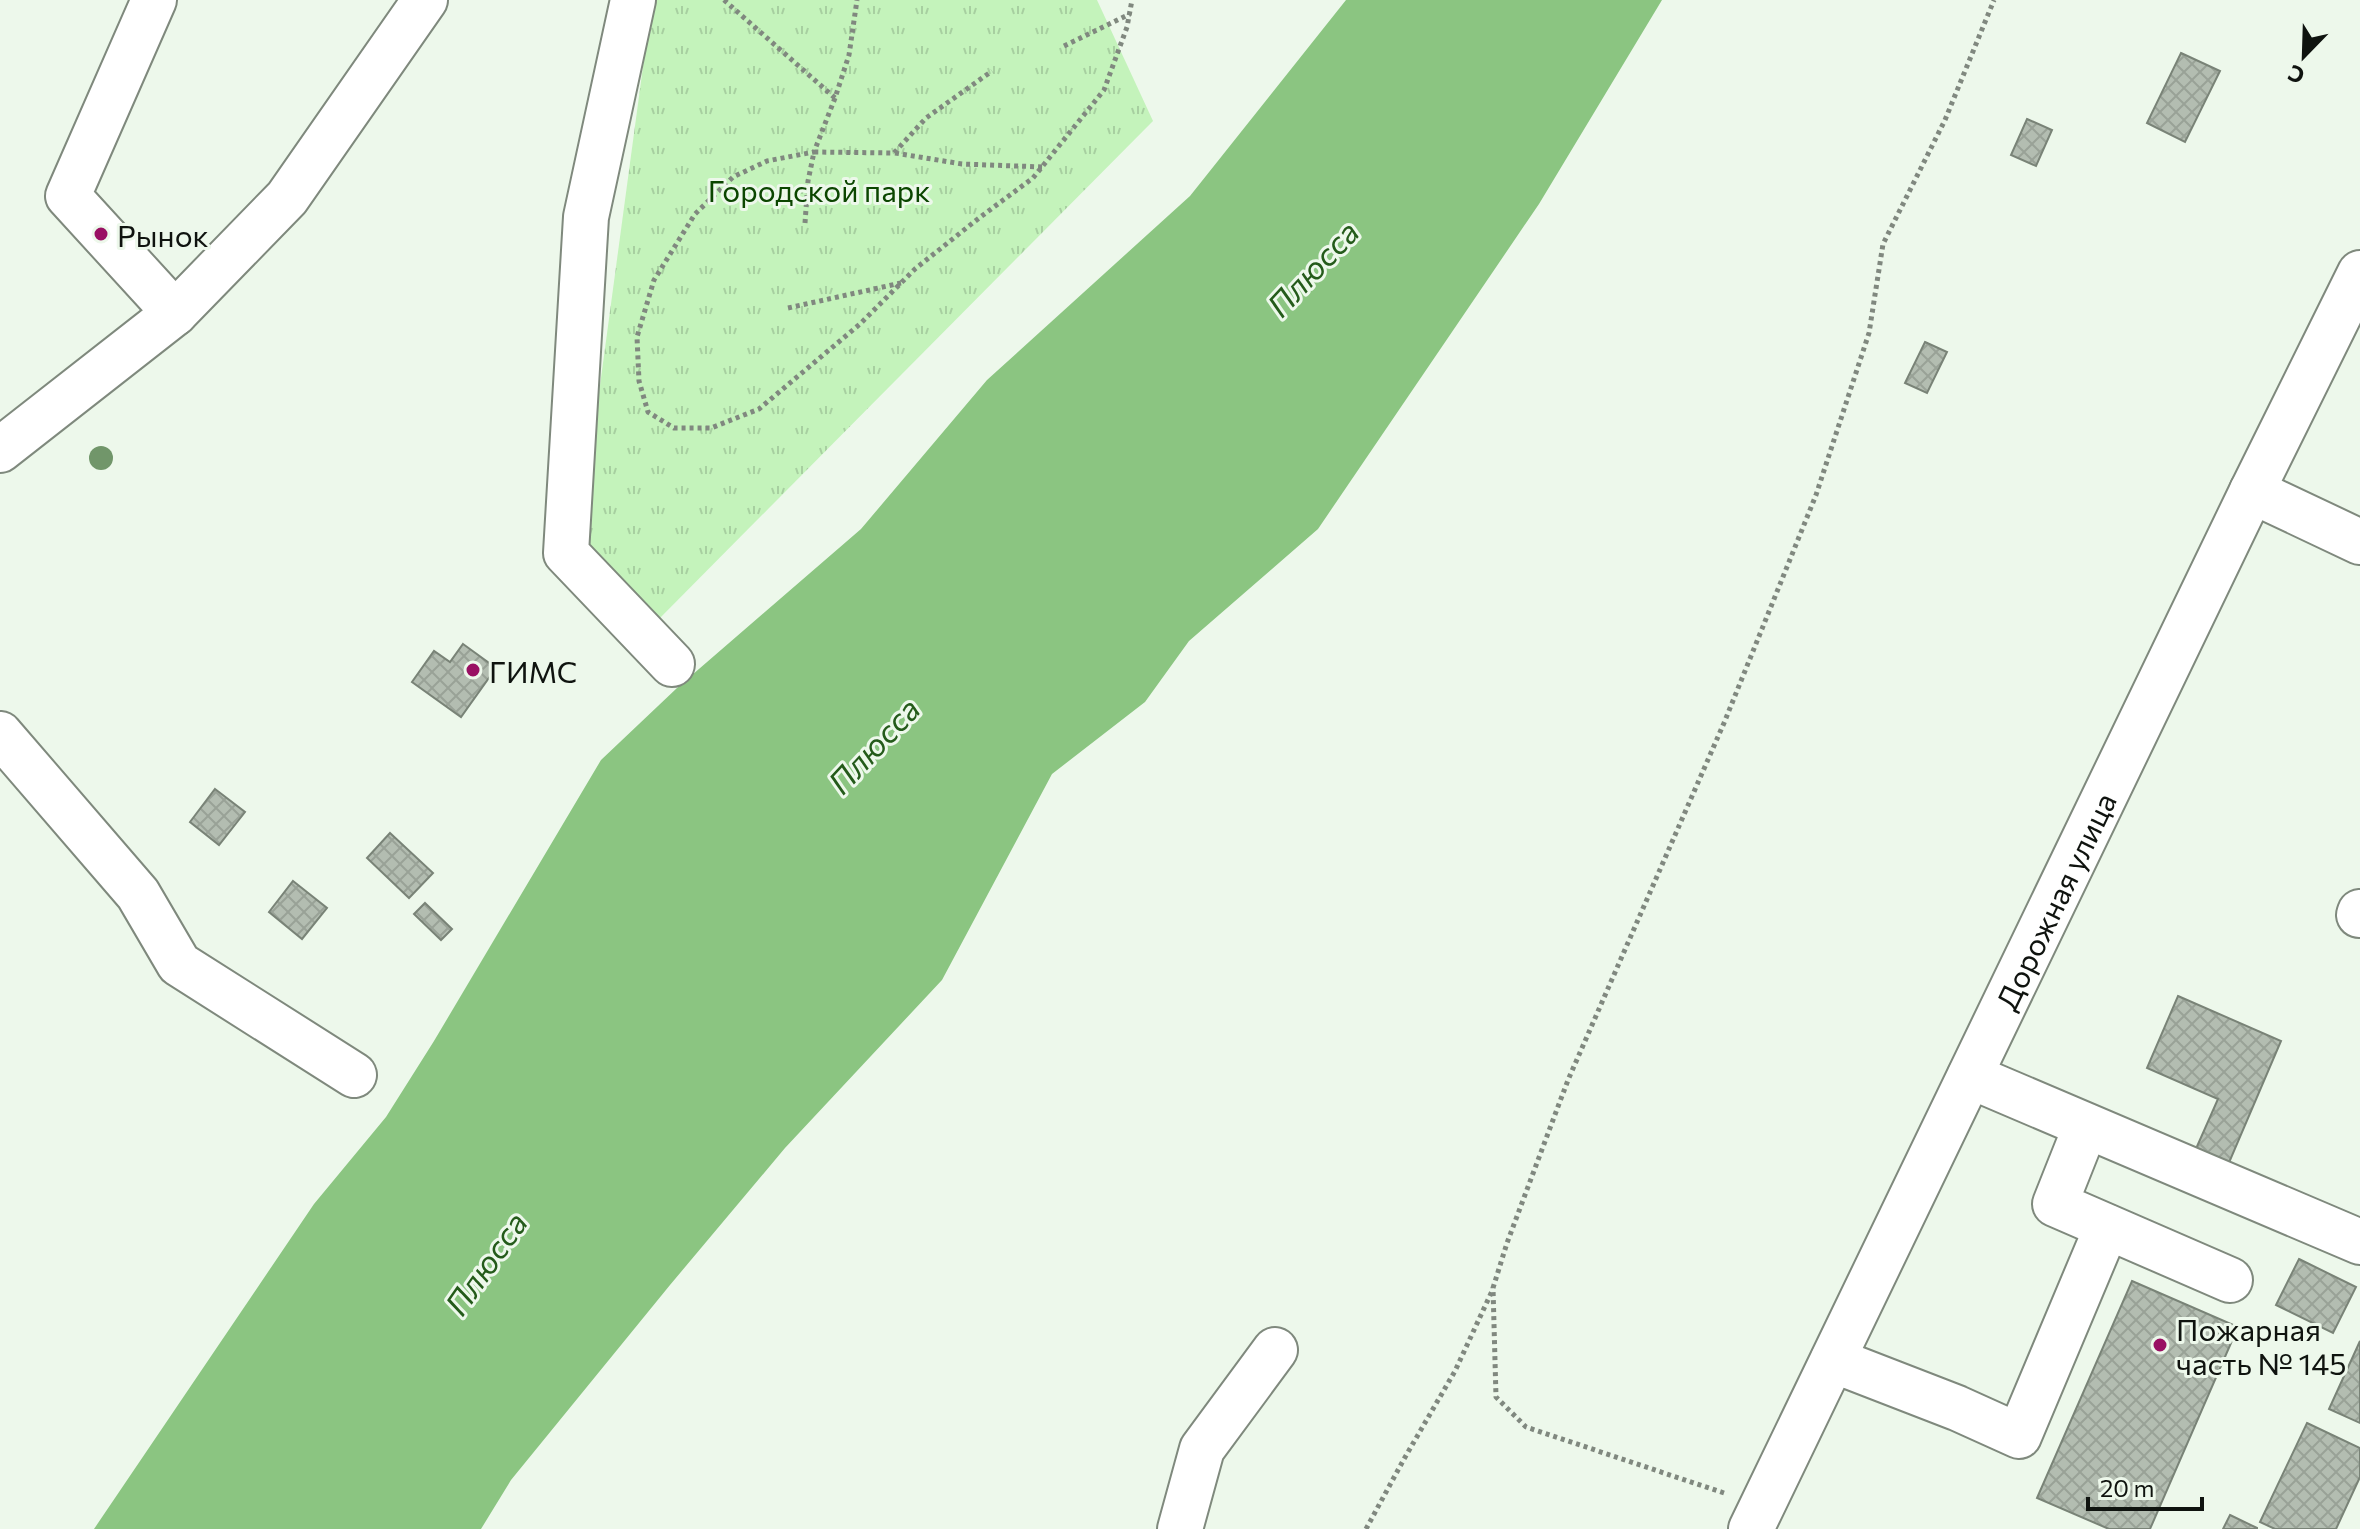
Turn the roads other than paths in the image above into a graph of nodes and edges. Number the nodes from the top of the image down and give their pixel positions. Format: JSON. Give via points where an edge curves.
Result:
{"nodes":[{"id":1,"x":154,"y":0,"type":"edge"},
{"id":2,"x":425,"y":0,"type":"edge"},
{"id":3,"x":633,"y":0,"type":"edge"},
{"id":4,"x":2355,"y":296,"type":"edge"},
{"id":5,"x":175,"y":313,"type":"junction"},
{"id":6,"x":0,"y":450,"type":"edge"},
{"id":7,"x":2252,"y":491,"type":"junction"},
{"id":8,"x":2360,"y":542,"type":"edge"},
{"id":9,"x":672,"y":664,"type":"dead end"},
{"id":10,"x":0,"y":734,"type":"edge"},
{"id":11,"x":354,"y":1075,"type":"dead end"},
{"id":12,"x":1970,"y":1076,"type":"junction"},
{"id":13,"x":2086,"y":1126,"type":"junction"},
{"id":14,"x":2107,"y":1227,"type":"junction"},
{"id":15,"x":2360,"y":1242,"type":"edge"},
{"id":16,"x":2230,"y":1280,"type":"dead end"},
{"id":17,"x":1275,"y":1350,"type":"dead end"},
{"id":18,"x":1833,"y":1360,"type":"junction"},
{"id":19,"x":1757,"y":1517,"type":"edge"},
{"id":20,"x":1180,"y":1529,"type":"edge"}],
"edges":[{"from":1,"to":5,"type":"street","via":[[68,196]]},
{"from":2,"to":5,"type":"street","via":[[287,198]]},
{"from":3,"to":9,"type":"street","via":[[586,217],[566,553]]},
{"from":4,"to":7,"type":"street","name":"Дорожная улица"},
{"from":5,"to":6,"type":"street"},
{"from":7,"to":8,"type":"street"},
{"from":7,"to":12,"type":"street","name":"Дорожная улица"},
{"from":10,"to":11,"type":"street","via":[[138,894],[179,964]]},
{"from":12,"to":13,"type":"street"},
{"from":12,"to":18,"type":"street","name":"Дорожная улица"},
{"from":13,"to":14,"type":"street","via":[[2055,1204]]},
{"from":13,"to":15,"type":"street"},
{"from":14,"to":16,"type":"street"},
{"from":14,"to":18,"type":"street","via":[[2019,1436]]},
{"from":17,"to":20,"type":"street","via":[[1202,1449]]},
{"from":18,"to":19,"type":"street","name":"Дорожная улица"}]}
